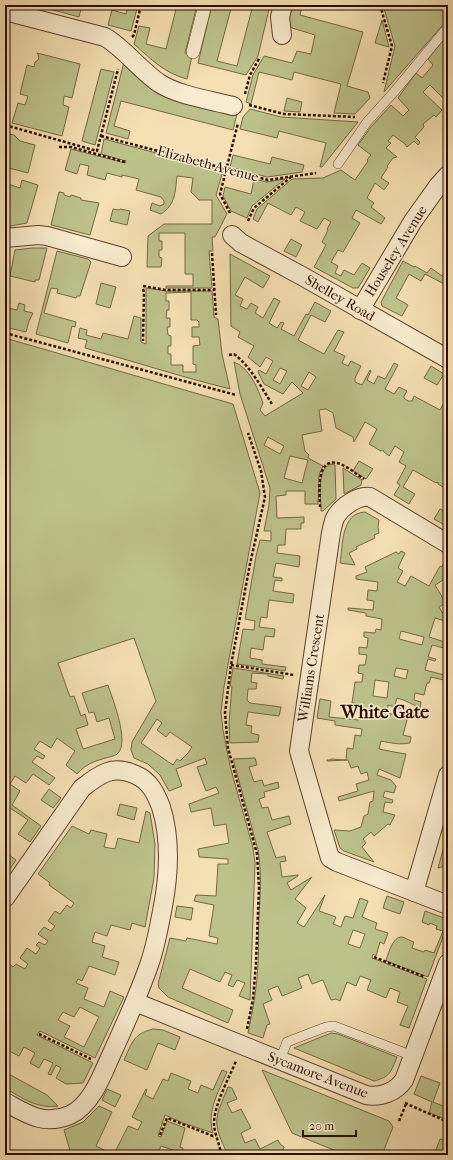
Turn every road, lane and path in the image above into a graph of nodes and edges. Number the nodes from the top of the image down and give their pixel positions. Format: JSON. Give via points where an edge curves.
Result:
{"nodes":[{"id":1,"x":141,"y":5,"type":"edge"},
{"id":2,"x":205,"y":5,"type":"edge"},
{"id":3,"x":283,"y":5,"type":"edge"},
{"id":4,"x":380,"y":5,"type":"edge"},
{"id":5,"x":5,"y":11,"type":"edge"},
{"id":6,"x":448,"y":27,"type":"edge"},
{"id":7,"x":282,"y":35,"type":"dead end"},
{"id":8,"x":130,"y":39,"type":"dead end"},
{"id":9,"x":193,"y":52,"type":"dead end"},
{"id":10,"x":260,"y":57,"type":"dead end"},
{"id":11,"x":118,"y":66,"type":"dead end"},
{"id":12,"x":381,"y":90,"type":"dead end"},
{"id":13,"x":239,"y":107,"type":"junction"},
{"id":14,"x":357,"y":117,"type":"dead end"},
{"id":15,"x":5,"y":125,"type":"edge"},
{"id":16,"x":101,"y":136,"type":"junction"},
{"id":17,"x":59,"y":147,"type":"dead end"},
{"id":18,"x":125,"y":162,"type":"dead end"},
{"id":19,"x":338,"y":164,"type":"dead end"},
{"id":20,"x":226,"y":168,"type":"junction"},
{"id":21,"x":316,"y":173,"type":"dead end"},
{"id":22,"x":448,"y":175,"type":"edge"},
{"id":23,"x":292,"y":176,"type":"junction"},
{"id":24,"x":230,"y":213,"type":"dead end"},
{"id":25,"x":248,"y":221,"type":"dead end"},
{"id":26,"x":232,"y":235,"type":"dead end"},
{"id":27,"x":5,"y":238,"type":"edge"},
{"id":28,"x":212,"y":253,"type":"dead end"},
{"id":29,"x":122,"y":257,"type":"dead end"},
{"id":30,"x":214,"y":290,"type":"junction"},
{"id":31,"x":360,"y":310,"type":"junction"},
{"id":32,"x":216,"y":315,"type":"dead end"},
{"id":33,"x":5,"y":333,"type":"edge"},
{"id":34,"x":144,"y":341,"type":"dead end"},
{"id":35,"x":228,"y":355,"type":"dead end"},
{"id":36,"x":448,"y":359,"type":"edge"},
{"id":37,"x":236,"y":395,"type":"dead end"},
{"id":38,"x":272,"y":404,"type":"dead end"},
{"id":39,"x":248,"y":433,"type":"dead end"},
{"id":40,"x":365,"y":480,"type":"dead end"},
{"id":41,"x":320,"y":512,"type":"dead end"},
{"id":42,"x":448,"y":544,"type":"edge"},
{"id":43,"x":231,"y":666,"type":"junction"},
{"id":44,"x":299,"y":676,"type":"dead end"},
{"id":45,"x":448,"y":775,"type":"edge"},
{"id":46,"x":414,"y":892,"type":"junction"},
{"id":47,"x":5,"y":898,"type":"edge"},
{"id":48,"x":448,"y":905,"type":"edge"},
{"id":49,"x":374,"y":957,"type":"dead end"},
{"id":50,"x":448,"y":963,"type":"edge"},
{"id":51,"x":431,"y":980,"type":"dead end"},
{"id":52,"x":135,"y":1002,"type":"junction"},
{"id":53,"x":39,"y":1034,"type":"dead end"},
{"id":54,"x":246,"y":1036,"type":"dead end"},
{"id":55,"x":238,"y":1056,"type":"dead end"},
{"id":56,"x":413,"y":1056,"type":"junction"},
{"id":57,"x":280,"y":1060,"type":"junction"},
{"id":58,"x":97,"y":1062,"type":"dead end"},
{"id":59,"x":402,"y":1100,"type":"dead end"},
{"id":60,"x":5,"y":1102,"type":"edge"},
{"id":61,"x":406,"y":1104,"type":"junction"},
{"id":62,"x":399,"y":1121,"type":"dead end"},
{"id":63,"x":448,"y":1122,"type":"edge"},
{"id":64,"x":160,"y":1135,"type":"dead end"},
{"id":65,"x":216,"y":1135,"type":"junction"},
{"id":66,"x":221,"y":1155,"type":"edge"}],
"edges":[{"from":1,"to":8,"type":"path","via":[[134,35]]},
{"from":2,"to":9,"type":"street"},
{"from":3,"to":7,"type":"street","via":[[280,17]]},
{"from":4,"to":12,"type":"path","via":[[392,46]]},
{"from":5,"to":13,"type":"street","via":[[105,37],[160,84],[172,90]]},
{"from":6,"to":19,"type":"lane","via":[[367,122]]},
{"from":10,"to":13,"type":"path","via":[[250,75]]},
{"from":11,"to":16,"type":"path"},
{"from":13,"to":14,"type":"path","via":[[284,114]]},
{"from":13,"to":20,"type":"path"},
{"from":15,"to":16,"type":"path","via":[[97,151]]},
{"from":16,"to":20,"type":"path","name":"Elizabeth Avenue"},
{"from":17,"to":18,"type":"path","via":[[71,147]]},
{"from":20,"to":23,"type":"path","name":"Elizabeth Avenue","via":[[268,180]]},
{"from":20,"to":24,"type":"path","via":[[220,194]]},
{"from":21,"to":23,"type":"path","name":"Elizabeth Avenue"},
{"from":22,"to":31,"type":"street","name":"Houseley Avenue","via":[[413,221]]},
{"from":23,"to":25,"type":"path","via":[[254,208]]},
{"from":26,"to":31,"type":"street","name":"Shelley Road","via":[[241,244]]},
{"from":27,"to":29,"type":"street","via":[[47,236]]},
{"from":28,"to":30,"type":"path"},
{"from":30,"to":32,"type":"path"},
{"from":30,"to":34,"type":"path","via":[[143,288]]},
{"from":31,"to":36,"type":"street","name":"Shelley Road"},
{"from":33,"to":37,"type":"path"},
{"from":35,"to":38,"type":"path","via":[[234,354],[242,360]]},
{"from":39,"to":43,"type":"path","via":[[261,471],[265,497]]},
{"from":40,"to":41,"type":"path","via":[[338,463],[326,465],[320,477]]},
{"from":42,"to":46,"type":"street","name":"Williams Crescent","via":[[370,497],[362,497],[351,503],[335,517],[299,751],[330,858]]},
{"from":43,"to":44,"type":"path"},
{"from":43,"to":54,"type":"path","via":[[225,713],[228,748],[257,854],[259,887],[253,999]]},
{"from":45,"to":46,"type":"street"},
{"from":46,"to":48,"type":"street","name":"Williams Crescent"},
{"from":47,"to":52,"type":"street","via":[[82,788],[97,776],[111,770],[129,771],[142,777],[151,785],[158,798],[167,838],[168,859],[157,939]]},
{"from":49,"to":51,"type":"path"},
{"from":50,"to":56,"type":"street","name":"Sycamore Avenue"},
{"from":52,"to":57,"type":"street","name":"Sycamore Avenue"},
{"from":52,"to":60,"type":"street","via":[[91,1094],[78,1109],[59,1118],[45,1120],[30,1116]]},
{"from":53,"to":58,"type":"path"},
{"from":55,"to":65,"type":"path","via":[[216,1109]]},
{"from":56,"to":57,"type":"lane","via":[[334,1026],[287,1042]]},
{"from":56,"to":57,"type":"street","name":"Sycamore Avenue","via":[[400,1086],[386,1094],[374,1096]]},
{"from":59,"to":61,"type":"path"},
{"from":61,"to":62,"type":"path"},
{"from":61,"to":63,"type":"path"},
{"from":64,"to":65,"type":"path","via":[[167,1118]]},
{"from":65,"to":66,"type":"path"}]}
